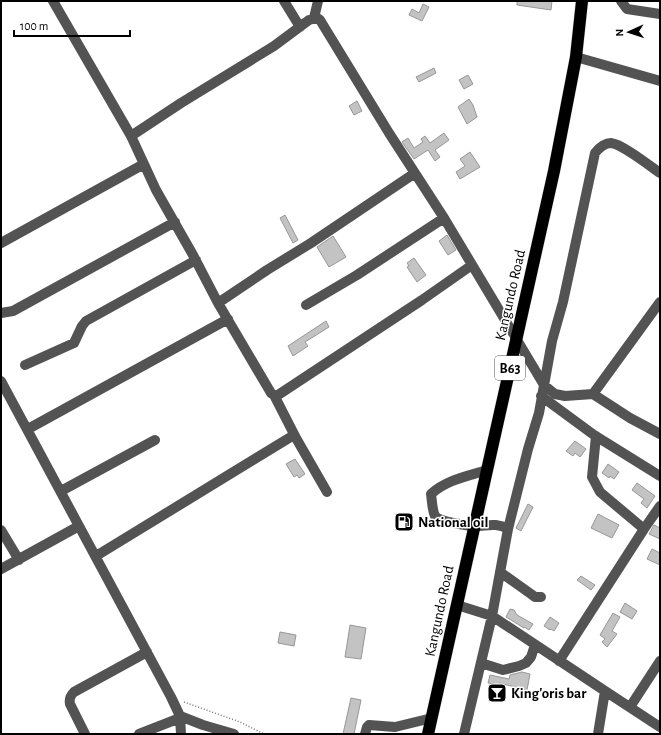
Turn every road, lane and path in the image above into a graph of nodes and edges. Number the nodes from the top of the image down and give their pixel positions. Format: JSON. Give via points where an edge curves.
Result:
{"nodes":[{"id":1,"x":53,"y":1,"type":"edge"},
{"id":2,"x":284,"y":1,"type":"edge"},
{"id":3,"x":318,"y":1,"type":"edge"},
{"id":4,"x":582,"y":1,"type":"edge"},
{"id":5,"x":621,"y":1,"type":"edge"},
{"id":6,"x":660,"y":14,"type":"edge"},
{"id":7,"x":314,"y":18,"type":"junction"},
{"id":8,"x":300,"y":27,"type":"junction"},
{"id":9,"x":576,"y":57,"type":"junction"},
{"id":10,"x":660,"y":81,"type":"edge"},
{"id":11,"x":131,"y":136,"type":"junction"},
{"id":12,"x":144,"y":164,"type":"junction"},
{"id":13,"x":415,"y":173,"type":"junction"},
{"id":14,"x":660,"y":173,"type":"edge"},
{"id":15,"x":444,"y":218,"type":"junction"},
{"id":16,"x":175,"y":222,"type":"junction"},
{"id":17,"x":1,"y":243,"type":"edge"},
{"id":18,"x":196,"y":260,"type":"junction"},
{"id":19,"x":472,"y":265,"type":"junction"},
{"id":20,"x":660,"y":302,"type":"edge"},
{"id":21,"x":218,"y":303,"type":"junction"},
{"id":22,"x":306,"y":305,"type":"dead end"},
{"id":23,"x":1,"y":313,"type":"edge"},
{"id":24,"x":228,"y":319,"type":"junction"},
{"id":25,"x":516,"y":339,"type":"junction"},
{"id":26,"x":25,"y":365,"type":"dead end"},
{"id":27,"x":1,"y":381,"type":"edge"},
{"id":28,"x":544,"y":385,"type":"junction"},
{"id":29,"x":594,"y":394,"type":"junction"},
{"id":30,"x":274,"y":395,"type":"junction"},
{"id":31,"x":541,"y":396,"type":"junction"},
{"id":32,"x":28,"y":429,"type":"junction"},
{"id":33,"x":294,"y":434,"type":"junction"},
{"id":34,"x":660,"y":434,"type":"edge"},
{"id":35,"x":596,"y":436,"type":"junction"},
{"id":36,"x":155,"y":440,"type":"dead end"},
{"id":37,"x":487,"y":470,"type":"junction"},
{"id":38,"x":660,"y":476,"type":"edge"},
{"id":39,"x":60,"y":490,"type":"junction"},
{"id":40,"x":327,"y":492,"type":"dead end"},
{"id":41,"x":660,"y":506,"type":"edge"},
{"id":42,"x":79,"y":526,"type":"junction"},
{"id":43,"x":474,"y":526,"type":"junction"},
{"id":44,"x":508,"y":529,"type":"junction"},
{"id":45,"x":644,"y":529,"type":"junction"},
{"id":46,"x":1,"y":530,"type":"edge"},
{"id":47,"x":96,"y":556,"type":"junction"},
{"id":48,"x":19,"y":560,"type":"junction"},
{"id":49,"x":1,"y":569,"type":"edge"},
{"id":50,"x":500,"y":572,"type":"junction"},
{"id":51,"x":541,"y":597,"type":"dead end"},
{"id":52,"x":457,"y":605,"type":"junction"},
{"id":53,"x":492,"y":616,"type":"junction"},
{"id":54,"x":535,"y":645,"type":"junction"},
{"id":55,"x":147,"y":652,"type":"junction"},
{"id":56,"x":559,"y":661,"type":"junction"},
{"id":57,"x":660,"y":661,"type":"edge"},
{"id":58,"x":481,"y":663,"type":"junction"},
{"id":59,"x":605,"y":691,"type":"junction"},
{"id":60,"x":171,"y":697,"type":"junction"},
{"id":61,"x":630,"y":707,"type":"junction"},
{"id":62,"x":180,"y":717,"type":"junction"},
{"id":63,"x":432,"y":718,"type":"junction"},
{"id":64,"x":660,"y":727,"type":"edge"},
{"id":65,"x":402,"y":730,"type":"edge"},
{"id":66,"x":85,"y":734,"type":"edge"},
{"id":67,"x":139,"y":734,"type":"edge"},
{"id":68,"x":181,"y":734,"type":"edge"},
{"id":69,"x":234,"y":734,"type":"edge"},
{"id":70,"x":264,"y":734,"type":"edge"},
{"id":71,"x":365,"y":734,"type":"edge"},
{"id":72,"x":428,"y":734,"type":"edge"},
{"id":73,"x":464,"y":734,"type":"edge"},
{"id":74,"x":598,"y":734,"type":"edge"}],
"edges":[{"from":1,"to":11,"type":"street"},
{"from":2,"to":8,"type":"street"},
{"from":3,"to":7,"type":"street"},
{"from":4,"to":9,"type":"highway","name":"Kangundo Road","number":"B63"},
{"from":5,"to":6,"type":"street","via":[[627,9]]},
{"from":7,"to":8,"type":"street"},
{"from":7,"to":13,"type":"street","via":[[320,20]]},
{"from":8,"to":11,"type":"street"},
{"from":9,"to":10,"type":"street"},
{"from":9,"to":25,"type":"highway","name":"Kangundo Road","number":"B63","via":[[554,171]]},
{"from":11,"to":12,"type":"street"},
{"from":12,"to":16,"type":"street"},
{"from":12,"to":17,"type":"street"},
{"from":13,"to":15,"type":"street"},
{"from":13,"to":21,"type":"street"},
{"from":14,"to":28,"type":"street","via":[[621,146],[612,143],[599,147],[552,341]]},
{"from":15,"to":19,"type":"street"},
{"from":15,"to":22,"type":"street"},
{"from":16,"to":18,"type":"street"},
{"from":16,"to":23,"type":"street","via":[[12,311]]},
{"from":18,"to":21,"type":"street"},
{"from":18,"to":26,"type":"street","via":[[86,321],[74,343]]},
{"from":19,"to":25,"type":"street"},
{"from":19,"to":30,"type":"street","via":[[278,395]]},
{"from":20,"to":29,"type":"street"},
{"from":21,"to":24,"type":"street"},
{"from":24,"to":30,"type":"street"},
{"from":24,"to":32,"type":"street"},
{"from":25,"to":28,"type":"street"},
{"from":25,"to":37,"type":"highway","name":"Kangundo Road","number":"B63"},
{"from":27,"to":32,"type":"street"},
{"from":28,"to":29,"type":"street","via":[[555,394],[565,396]]},
{"from":28,"to":31,"type":"street"},
{"from":29,"to":34,"type":"street"},
{"from":30,"to":33,"type":"street"},
{"from":31,"to":35,"type":"street"},
{"from":31,"to":44,"type":"street"},
{"from":32,"to":39,"type":"street"},
{"from":33,"to":40,"type":"street"},
{"from":33,"to":47,"type":"street"},
{"from":35,"to":38,"type":"street"},
{"from":35,"to":45,"type":"street","via":[[592,477],[600,492]]},
{"from":36,"to":39,"type":"street"},
{"from":37,"to":43,"type":"highway","name":"Kangundo Road","number":"B63"},
{"from":37,"to":43,"type":"street","via":[[446,484],[431,494],[433,510],[439,519]]},
{"from":39,"to":42,"type":"street"},
{"from":41,"to":45,"type":"street"},
{"from":42,"to":47,"type":"street"},
{"from":42,"to":48,"type":"street"},
{"from":43,"to":44,"type":"street","via":[[501,525]]},
{"from":43,"to":52,"type":"highway","name":"Kangundo Road","number":"B63"},
{"from":44,"to":50,"type":"street"},
{"from":45,"to":56,"type":"street"},
{"from":46,"to":48,"type":"street"},
{"from":47,"to":55,"type":"street"},
{"from":48,"to":49,"type":"street"},
{"from":50,"to":51,"type":"street","via":[[531,594]]},
{"from":50,"to":53,"type":"street"},
{"from":52,"to":53,"type":"street"},
{"from":52,"to":63,"type":"highway","name":"Kangundo Road","number":"B63"},
{"from":53,"to":54,"type":"street"},
{"from":53,"to":58,"type":"street"},
{"from":54,"to":56,"type":"street"},
{"from":54,"to":58,"type":"street","via":[[531,657],[519,666],[503,670]]},
{"from":55,"to":60,"type":"street"},
{"from":55,"to":66,"type":"street","via":[[71,695],[70,704]]},
{"from":56,"to":59,"type":"street"},
{"from":57,"to":61,"type":"street"},
{"from":58,"to":73,"type":"street"},
{"from":59,"to":61,"type":"street"},
{"from":59,"to":74,"type":"street"},
{"from":60,"to":62,"type":"street"},
{"from":60,"to":70,"type":"path","via":[[240,722]]},
{"from":61,"to":64,"type":"street"},
{"from":62,"to":67,"type":"street"},
{"from":62,"to":68,"type":"street"},
{"from":62,"to":69,"type":"street"},
{"from":63,"to":65,"type":"street"},
{"from":63,"to":72,"type":"highway","name":"Kangundo Road","number":"B63"},
{"from":65,"to":71,"type":"street","via":[[370,725]]}]}
